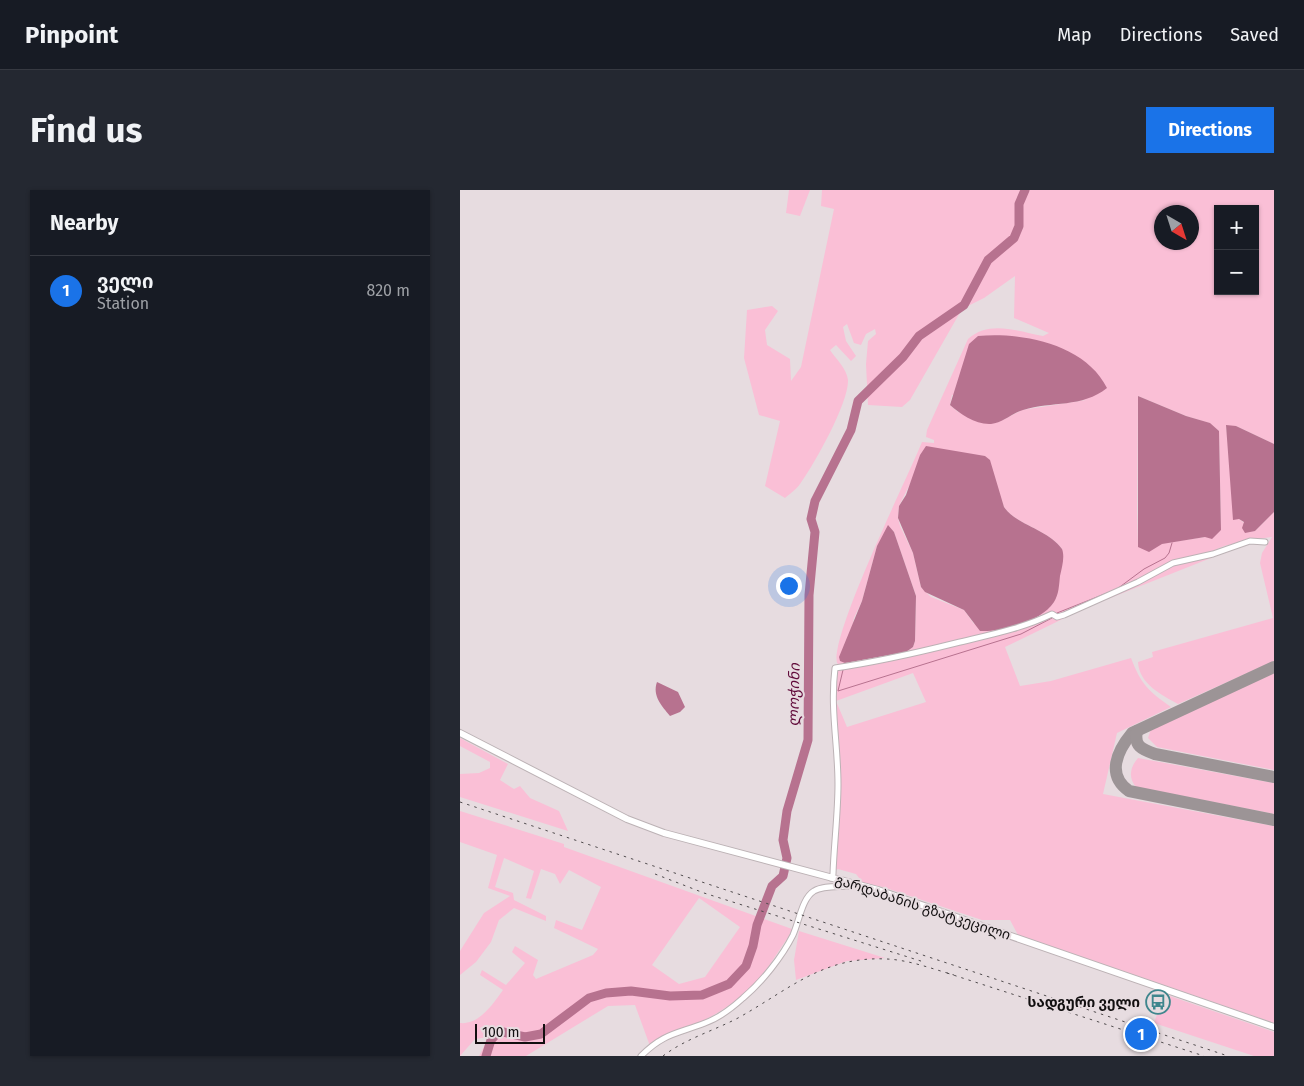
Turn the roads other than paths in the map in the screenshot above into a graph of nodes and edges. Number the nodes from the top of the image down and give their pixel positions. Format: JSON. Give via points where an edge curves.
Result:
{"nodes":[{"id":1,"x":1266,"y":542,"type":"dead end"},
{"id":2,"x":460,"y":733,"type":"edge"},
{"id":3,"x":831,"y":878,"type":"junction"},
{"id":4,"x":856,"y":885,"type":"junction"},
{"id":5,"x":1274,"y":1027,"type":"edge"},
{"id":6,"x":641,"y":1056,"type":"edge"}],
"edges":[{"from":1,"to":3,"type":"street","via":[[1250,541],[1173,563],[1064,616],[1052,614],[992,636],[835,668],[832,692],[838,784]]},
{"from":2,"to":3,"type":"main road","name":"გარდაბანის გზატკეცილი","via":[[627,819],[664,833]]},
{"from":3,"to":4,"type":"main road","name":"გარდაბანის გზატკეცილი"},
{"from":4,"to":5,"type":"main road","name":"გარდაბანის გზატკეცილი","via":[[982,925]]},
{"from":4,"to":6,"type":"street","via":[[814,891],[792,935],[756,987],[728,1010],[706,1023],[667,1035]]}]}
